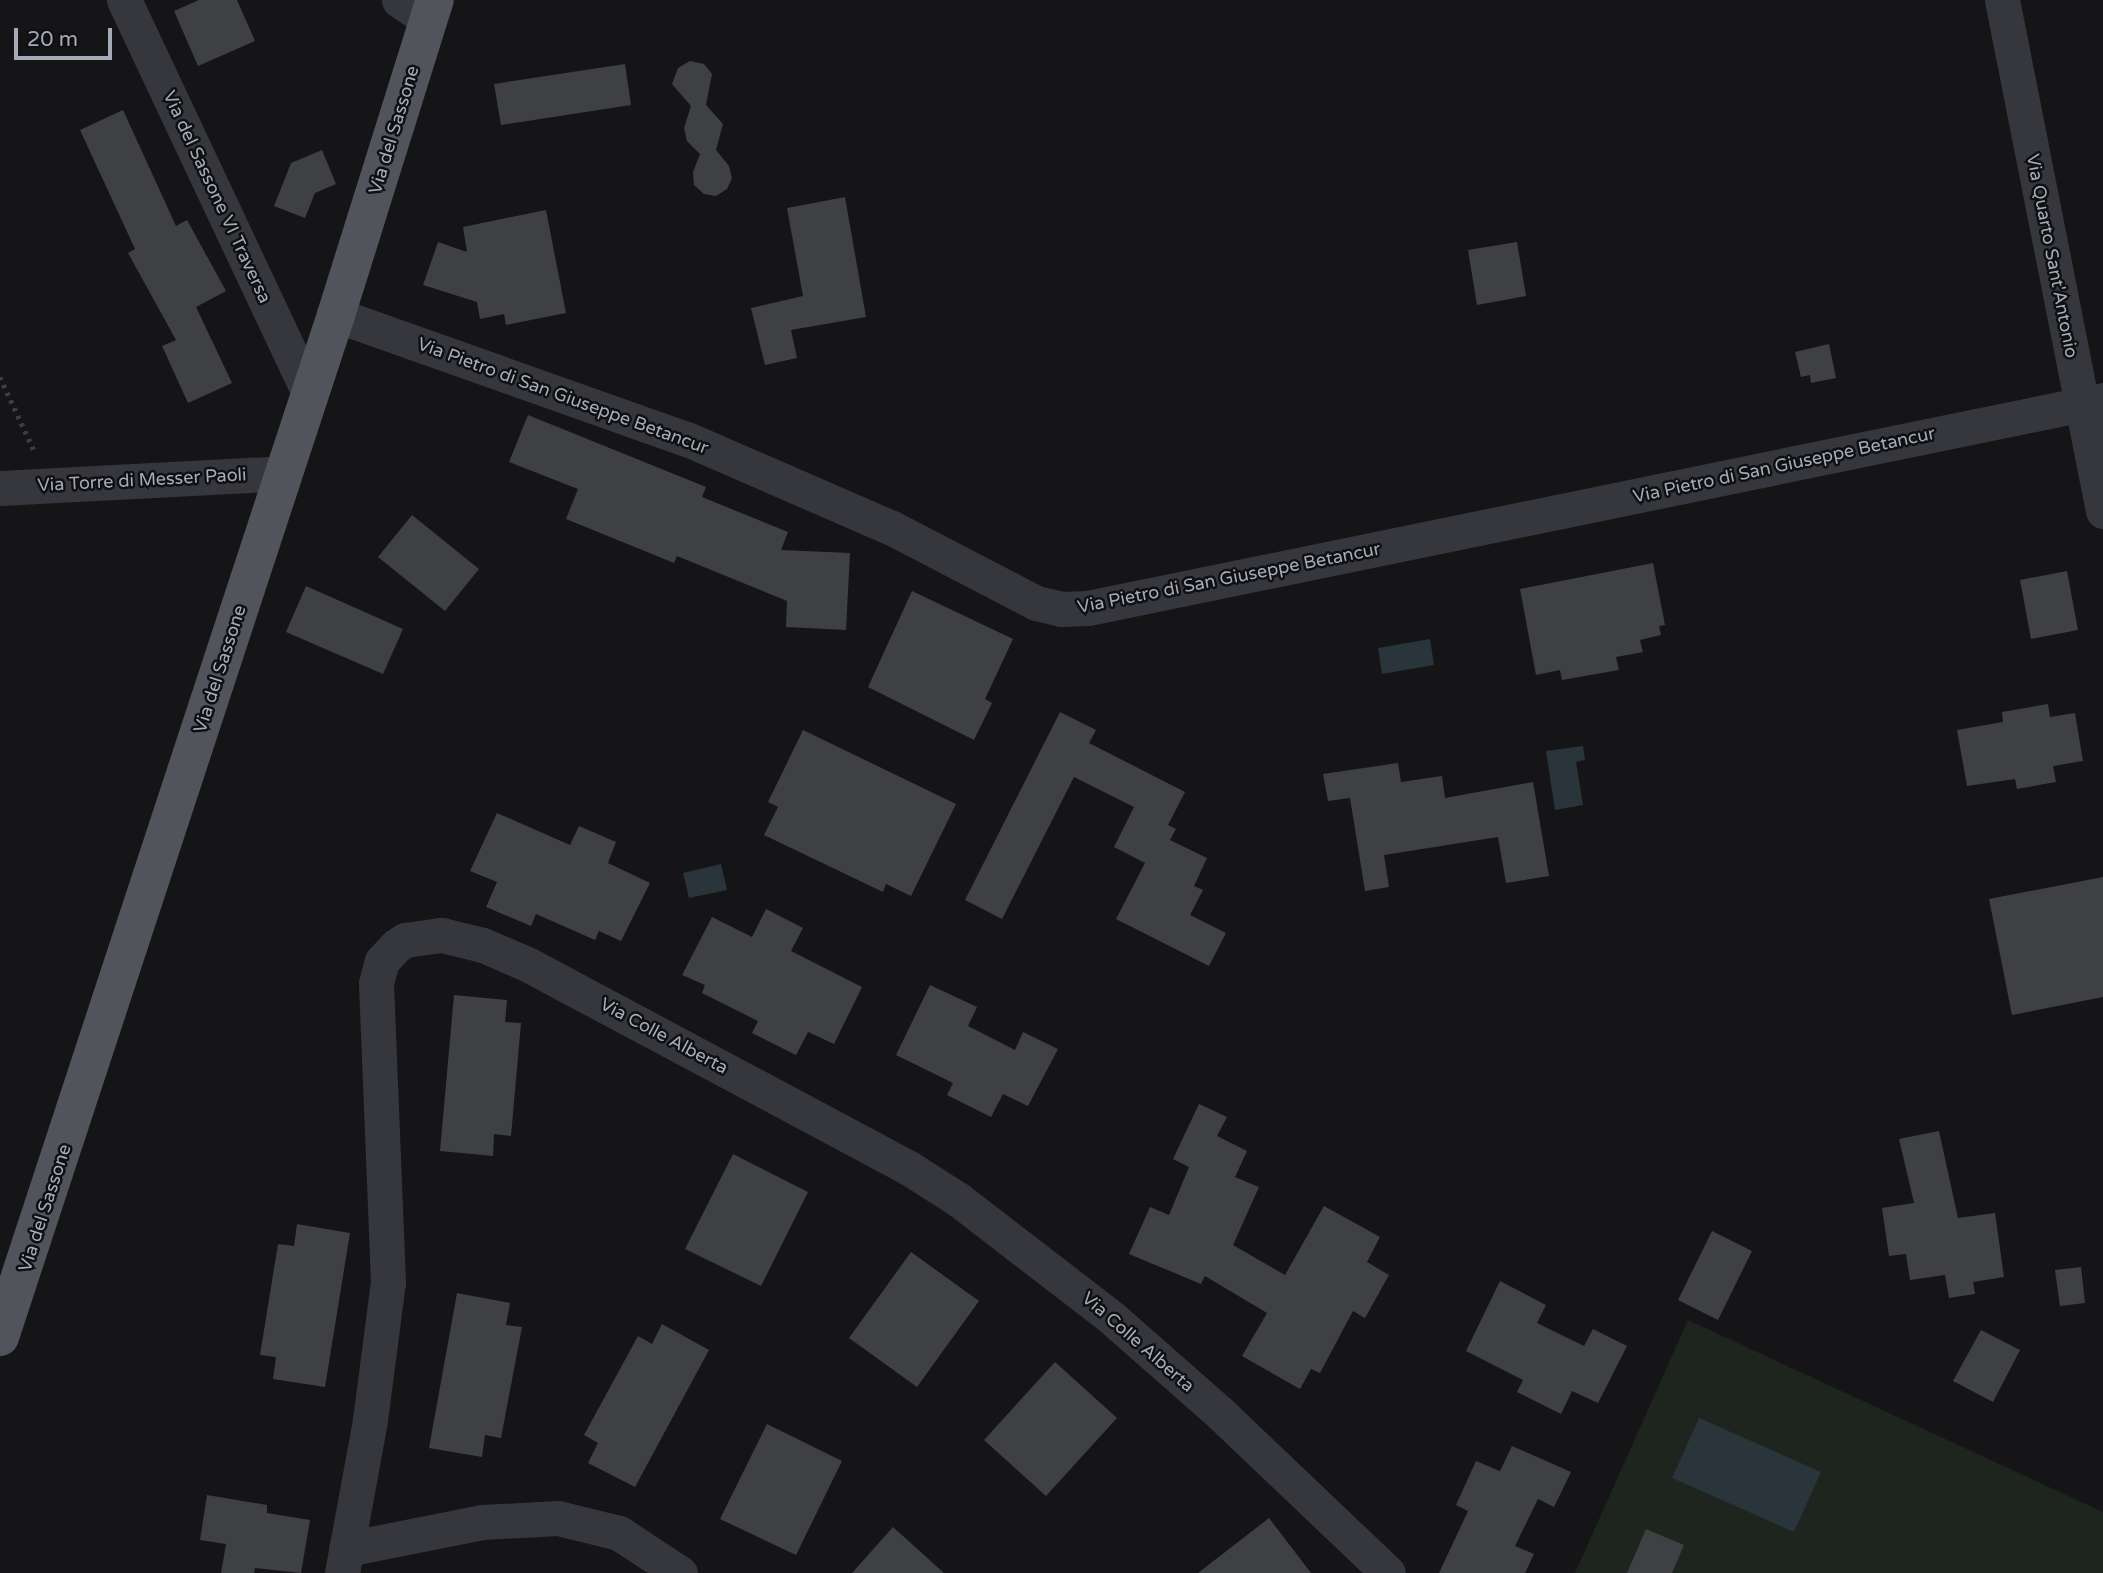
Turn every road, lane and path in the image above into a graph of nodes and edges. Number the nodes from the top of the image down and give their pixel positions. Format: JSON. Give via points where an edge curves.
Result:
{"nodes":[{"id":1,"x":124,"y":0,"type":"edge"},
{"id":2,"x":2002,"y":0,"type":"edge"},
{"id":3,"x":421,"y":7,"type":"edge"},
{"id":4,"x":336,"y":315,"type":"junction"},
{"id":5,"x":0,"y":377,"type":"edge"},
{"id":6,"x":310,"y":395,"type":"junction"},
{"id":7,"x":2092,"y":402,"type":"edge"},
{"id":8,"x":284,"y":473,"type":"junction"},
{"id":9,"x":51,"y":485,"type":"junction"},
{"id":10,"x":0,"y":488,"type":"edge"},
{"id":11,"x":2103,"y":511,"type":"edge"},
{"id":12,"x":0,"y":1337,"type":"edge"},
{"id":13,"x":344,"y":1561,"type":"edge"},
{"id":14,"x":680,"y":1573,"type":"edge"},
{"id":15,"x":1388,"y":1573,"type":"edge"}],
"edges":[{"from":1,"to":6,"type":"street","name":"Via del Sassone VI Traversa"},
{"from":2,"to":7,"type":"street","name":"Via Quarto Sant'Antonio"},
{"from":3,"to":4,"type":"main road","name":"Via del Sassone"},
{"from":4,"to":6,"type":"main road","name":"Via del Sassone"},
{"from":4,"to":7,"type":"street","name":"Via Pietro di San Giuseppe Betancur","via":[[687,439],[892,528],[1036,603],[1061,609],[1088,608]]},
{"from":5,"to":9,"type":"path"},
{"from":6,"to":8,"type":"main road","name":"Via del Sassone"},
{"from":7,"to":11,"type":"street","name":"Via Quarto Sant'Antonio"},
{"from":8,"to":9,"type":"street","name":"Via Torre di Messer Paoli"},
{"from":8,"to":12,"type":"main road","name":"Via del Sassone"},
{"from":9,"to":10,"type":"street","name":"Via Torre di Messer Paoli"},
{"from":13,"to":14,"type":"street","via":[[449,1527],[558,1518],[619,1533]]},
{"from":13,"to":15,"type":"street","name":"Via Colle Alberta","via":[[388,1282],[376,983],[382,961],[396,946],[405,940],[442,935],[483,945],[527,964],[884,1155],[959,1200],[1122,1327]]}]}
